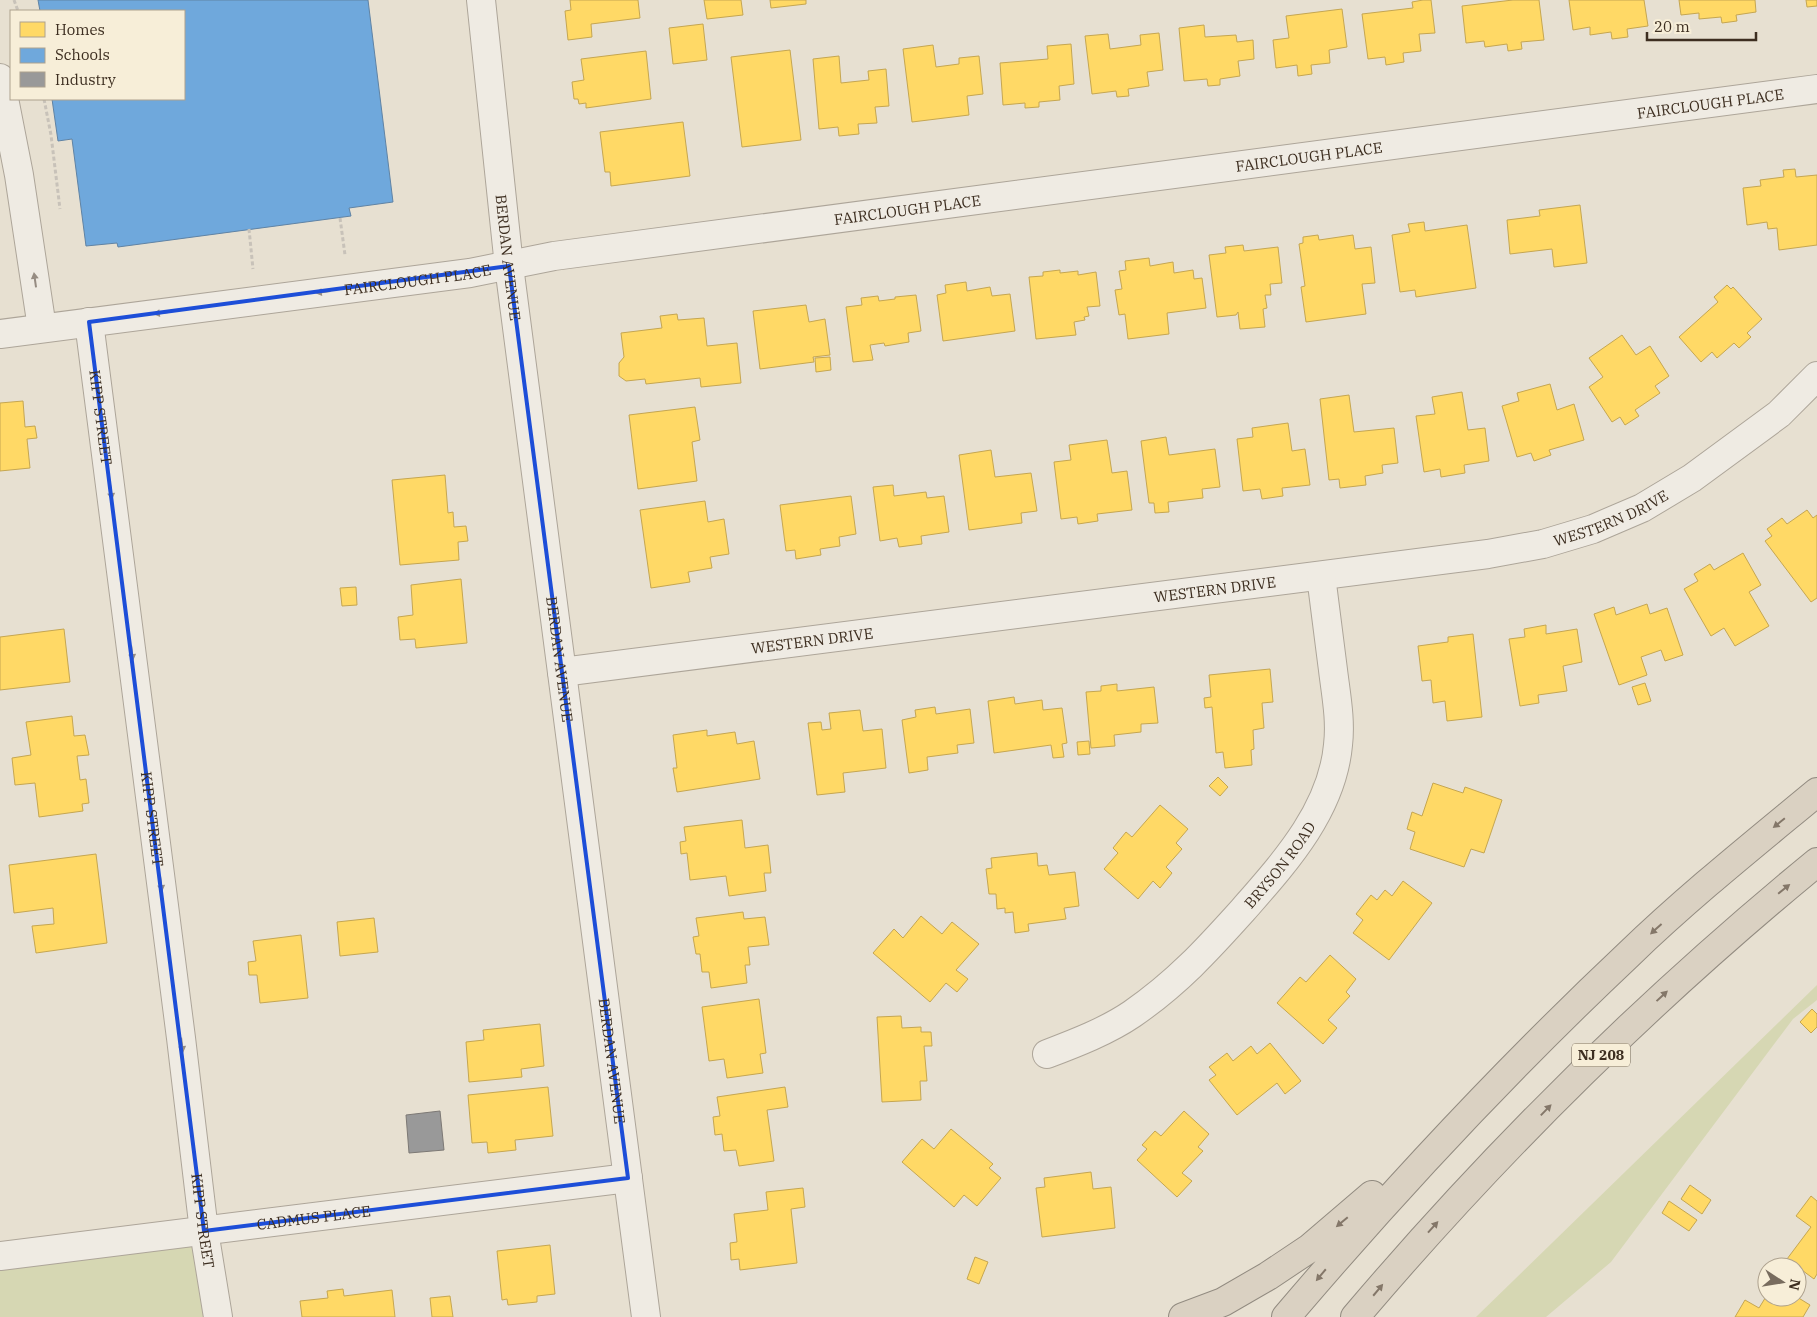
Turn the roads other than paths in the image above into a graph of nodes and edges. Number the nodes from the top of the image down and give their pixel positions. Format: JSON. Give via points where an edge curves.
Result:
{"nodes":[{"id":1,"x":481,"y":0,"type":"edge"},
{"id":2,"x":0,"y":78,"type":"edge"},
{"id":3,"x":1817,"y":90,"type":"edge"},
{"id":4,"x":509,"y":266,"type":"junction"},
{"id":5,"x":89,"y":322,"type":"junction"},
{"id":6,"x":42,"y":328,"type":"junction"},
{"id":7,"x":0,"y":334,"type":"edge"},
{"id":8,"x":1817,"y":376,"type":"edge"},
{"id":9,"x":1321,"y":576,"type":"junction"},
{"id":10,"x":562,"y":672,"type":"junction"},
{"id":11,"x":1817,"y":792,"type":"edge"},
{"id":12,"x":1817,"y":862,"type":"edge"},
{"id":13,"x":1533,"y":1047,"type":"junction"},
{"id":14,"x":1047,"y":1054,"type":"dead end"},
{"id":15,"x":628,"y":1178,"type":"junction"},
{"id":16,"x":204,"y":1231,"type":"junction"},
{"id":17,"x":0,"y":1256,"type":"edge"},
{"id":18,"x":218,"y":1317,"type":"edge"},
{"id":19,"x":646,"y":1317,"type":"edge"},
{"id":20,"x":1183,"y":1317,"type":"edge"},
{"id":21,"x":1286,"y":1317,"type":"edge"},
{"id":22,"x":1355,"y":1317,"type":"edge"}],
"edges":[{"from":1,"to":4,"type":"street","name":"BERDAN AVENUE"},
{"from":6,"to":2,"type":"street","one_way":true,"via":[[20,175]]},
{"from":3,"to":4,"type":"street","name":"FAIRCLOUGH PLACE","via":[[554,256]]},
{"from":4,"to":5,"type":"street","name":"FAIRCLOUGH PLACE","one_way":true,"via":[[470,274]]},
{"from":4,"to":10,"type":"street","name":"BERDAN AVENUE"},
{"from":5,"to":6,"type":"street","name":"FAIRCLOUGH PLACE"},
{"from":5,"to":16,"type":"street","name":"KIPP STREET","one_way":true},
{"from":6,"to":7,"type":"street","name":"FAIRCLOUGH PLACE"},
{"from":8,"to":9,"type":"street","name":"WESTERN DRIVE","via":[[1779,414],[1692,478],[1642,508],[1593,529],[1543,544],[1488,554]]},
{"from":9,"to":10,"type":"street","name":"WESTERN DRIVE"},
{"from":9,"to":14,"type":"street","name":"BRYSON ROAD","via":[[1338,709],[1338,746],[1331,779],[1318,812],[1271,878],[1200,958],[1166,989],[1130,1015],[1090,1037]]},
{"from":10,"to":15,"type":"street","name":"BERDAN AVENUE"},
{"from":11,"to":13,"type":"highway","one_way":true,"via":[[1724,868],[1636,947]]},
{"from":22,"to":12,"type":"highway","number":"NJ 208","one_way":true,"via":[[1473,1184],[1570,1085],[1663,995]]},
{"from":13,"to":20,"type":"highway","one_way":true,"via":[[1310,1248],[1223,1302]]},
{"from":13,"to":21,"type":"highway","one_way":true,"via":[[1439,1143]]},
{"from":15,"to":16,"type":"street","name":"CADMUS PLACE"},
{"from":15,"to":19,"type":"street","name":"BERDAN AVENUE"},
{"from":16,"to":17,"type":"street","name":"CADMUS PLACE"},
{"from":16,"to":18,"type":"street","name":"KIPP STREET"}]}
